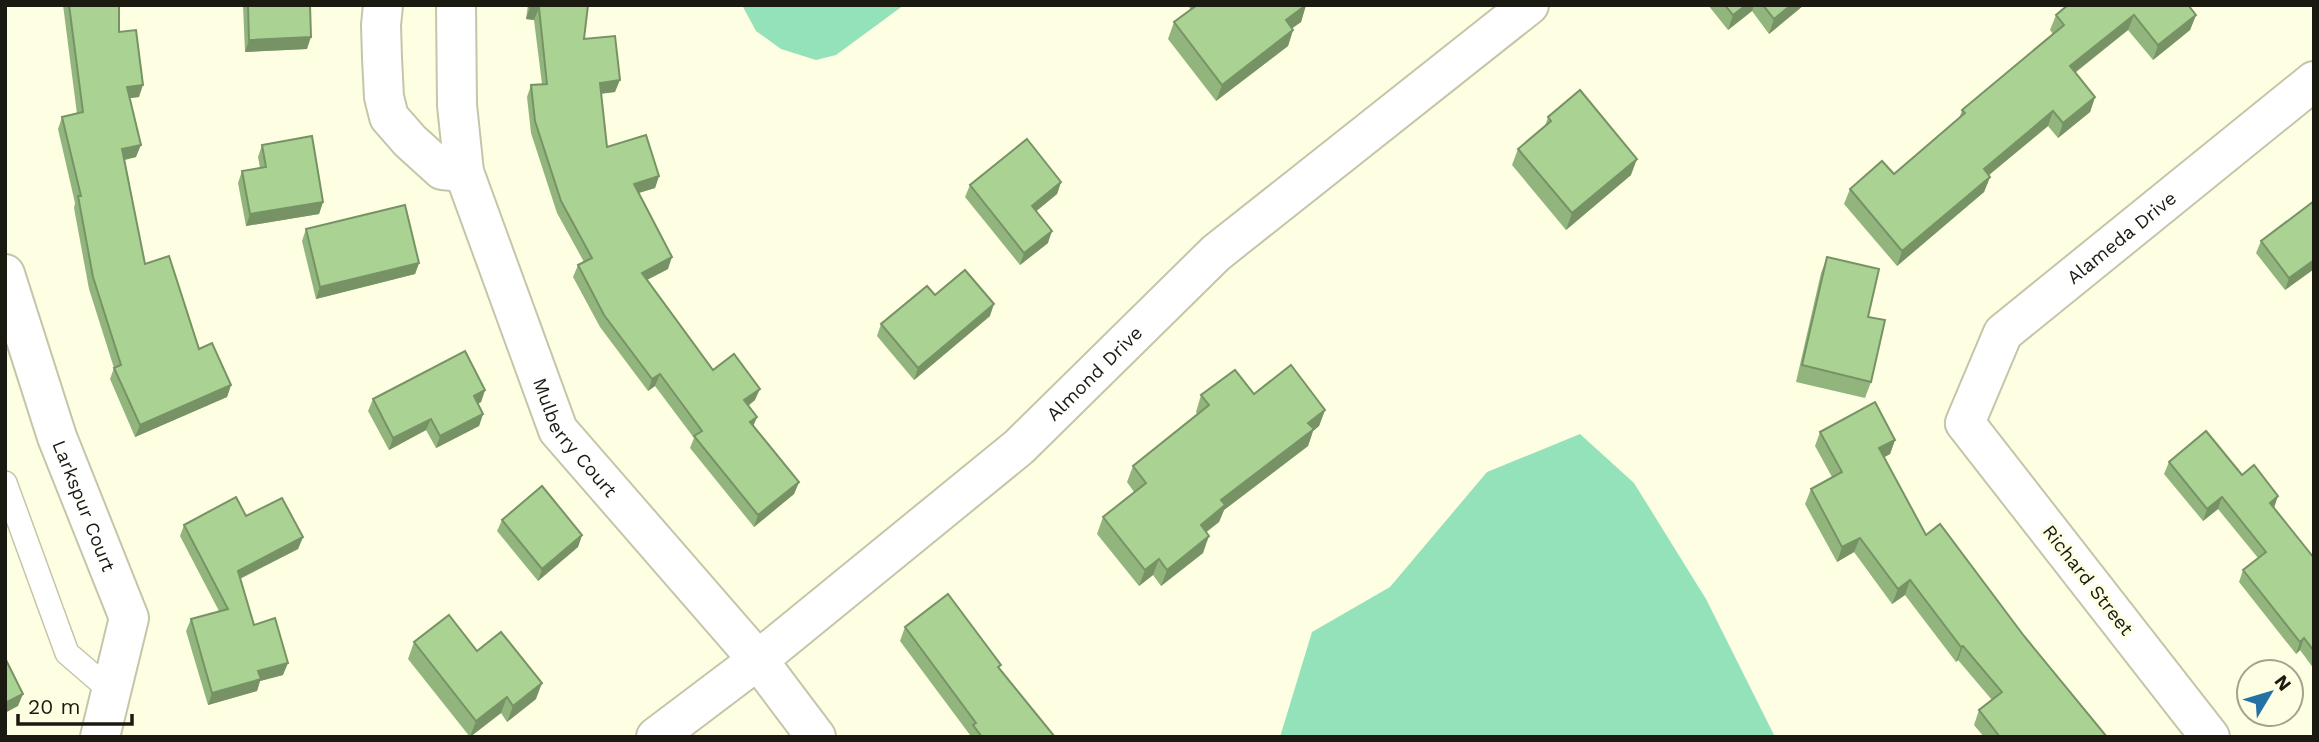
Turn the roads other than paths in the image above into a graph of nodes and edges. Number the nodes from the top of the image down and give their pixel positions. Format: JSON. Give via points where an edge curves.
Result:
{"nodes":[{"id":1,"x":383,"y":5,"type":"edge"},
{"id":2,"x":456,"y":5,"type":"edge"},
{"id":3,"x":1529,"y":5,"type":"edge"},
{"id":4,"x":2314,"y":81,"type":"edge"},
{"id":5,"x":464,"y":172,"type":"junction"},
{"id":6,"x":5,"y":274,"type":"edge"},
{"id":7,"x":1965,"y":423,"type":"joint"},
{"id":8,"x":5,"y":482,"type":"edge"},
{"id":9,"x":758,"y":660,"type":"junction"},
{"id":10,"x":111,"y":691,"type":"junction"},
{"id":11,"x":100,"y":737,"type":"edge"},
{"id":12,"x":656,"y":737,"type":"edge"},
{"id":13,"x":816,"y":737,"type":"edge"},
{"id":14,"x":2210,"y":737,"type":"edge"}],
"edges":[{"from":1,"to":5,"type":"street","via":[[384,97],[389,117],[442,170]]},
{"from":2,"to":5,"type":"street","name":"Mulberry Court","via":[[457,105]]},
{"from":3,"to":9,"type":"street","name":"Almond Drive","via":[[1216,253],[1019,447]]},
{"from":4,"to":7,"type":"street","name":"Alameda Drive","via":[[2003,333]]},
{"from":5,"to":9,"type":"street","name":"Mulberry Court","via":[[558,430]]},
{"from":6,"to":10,"type":"street","name":"Larkspur Court","via":[[57,437],[129,618]]},
{"from":7,"to":14,"type":"street","name":"Richard Street"},
{"from":8,"to":10,"type":"lane","via":[[67,653]]},
{"from":9,"to":12,"type":"street","name":"Almond Drive"},
{"from":9,"to":13,"type":"street","name":"Mulberry Court"},
{"from":10,"to":11,"type":"street","name":"Larkspur Court"}]}
